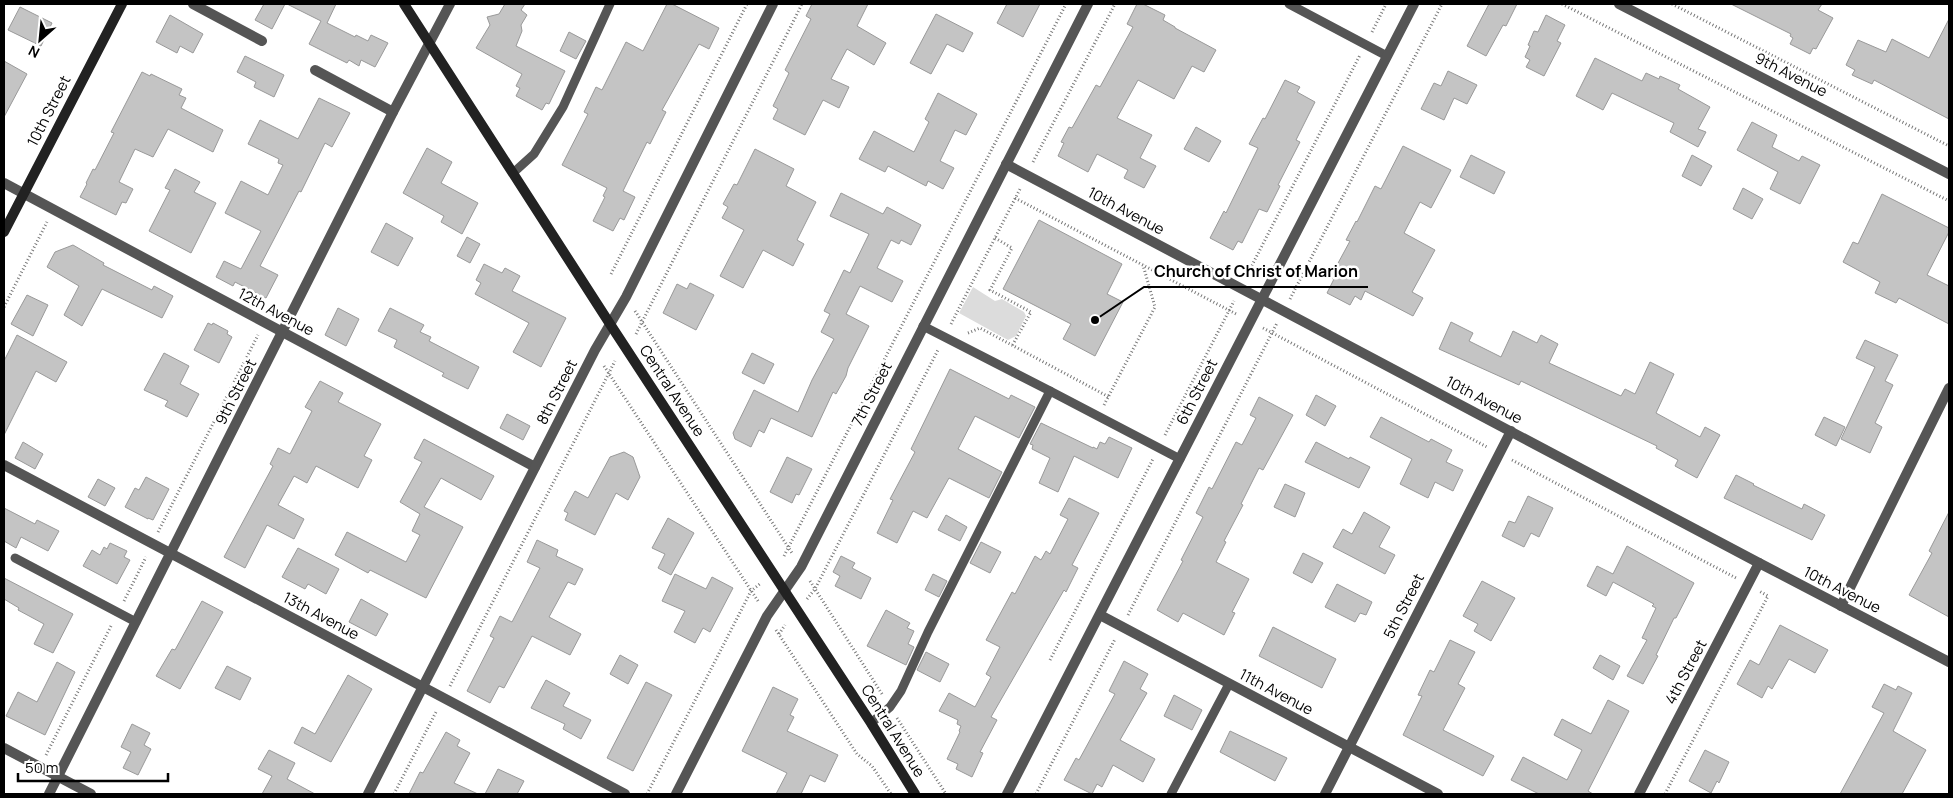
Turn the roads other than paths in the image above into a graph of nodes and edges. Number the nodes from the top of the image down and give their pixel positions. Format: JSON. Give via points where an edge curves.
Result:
{"nodes":[{"id":1,"x":122,"y":4,"type":"edge"},
{"id":2,"x":193,"y":4,"type":"edge"},
{"id":3,"x":404,"y":4,"type":"edge"},
{"id":4,"x":450,"y":4,"type":"edge"},
{"id":5,"x":610,"y":4,"type":"edge"},
{"id":6,"x":773,"y":4,"type":"edge"},
{"id":7,"x":1088,"y":4,"type":"edge"},
{"id":8,"x":1289,"y":4,"type":"edge"},
{"id":9,"x":1414,"y":4,"type":"edge"},
{"id":10,"x":1619,"y":4,"type":"edge"},
{"id":11,"x":262,"y":41,"type":"dead end"},
{"id":12,"x":430,"y":44,"type":"junction"},
{"id":13,"x":1387,"y":56,"type":"junction"},
{"id":14,"x":315,"y":70,"type":"dead end"},
{"id":15,"x":393,"y":112,"type":"junction"},
{"id":16,"x":1006,"y":164,"type":"junction"},
{"id":17,"x":513,"y":173,"type":"junction"},
{"id":18,"x":1949,"y":174,"type":"edge"},
{"id":19,"x":4,"y":183,"type":"edge"},
{"id":20,"x":23,"y":194,"type":"junction"},
{"id":21,"x":4,"y":232,"type":"edge"},
{"id":22,"x":1262,"y":299,"type":"junction"},
{"id":23,"x":610,"y":324,"type":"junction"},
{"id":24,"x":923,"y":326,"type":"junction"},
{"id":25,"x":282,"y":332,"type":"junction"},
{"id":26,"x":1949,"y":388,"type":"edge"},
{"id":27,"x":1050,"y":391,"type":"junction"},
{"id":28,"x":1510,"y":431,"type":"junction"},
{"id":29,"x":1180,"y":459,"type":"junction"},
{"id":30,"x":4,"y":465,"type":"edge"},
{"id":31,"x":535,"y":467,"type":"junction"},
{"id":32,"x":171,"y":554,"type":"junction"},
{"id":33,"x":15,"y":558,"type":"dead end"},
{"id":34,"x":1759,"y":563,"type":"junction"},
{"id":35,"x":784,"y":591,"type":"junction"},
{"id":36,"x":1841,"y":606,"type":"junction"},
{"id":37,"x":1100,"y":615,"type":"junction"},
{"id":38,"x":136,"y":622,"type":"junction"},
{"id":39,"x":1949,"y":662,"type":"edge"},
{"id":40,"x":1229,"y":684,"type":"junction"},
{"id":41,"x":422,"y":687,"type":"junction"},
{"id":42,"x":871,"y":723,"type":"junction"},
{"id":43,"x":4,"y":748,"type":"edge"},
{"id":44,"x":1349,"y":748,"type":"junction"},
{"id":45,"x":58,"y":777,"type":"junction"},
{"id":46,"x":49,"y":794,"type":"edge"},
{"id":47,"x":91,"y":794,"type":"edge"},
{"id":48,"x":368,"y":794,"type":"edge"},
{"id":49,"x":624,"y":794,"type":"edge"},
{"id":50,"x":676,"y":794,"type":"edge"},
{"id":51,"x":914,"y":794,"type":"edge"},
{"id":52,"x":1007,"y":794,"type":"edge"},
{"id":53,"x":1171,"y":794,"type":"edge"},
{"id":54,"x":1325,"y":794,"type":"edge"},
{"id":55,"x":1438,"y":794,"type":"edge"},
{"id":56,"x":1639,"y":794,"type":"edge"}],
"edges":[{"from":1,"to":20,"type":"street","name":"10th Street"},
{"from":2,"to":11,"type":"street"},
{"from":3,"to":12,"type":"street","name":"Central Avenue"},
{"from":4,"to":12,"type":"street","name":"9th Street"},
{"from":5,"to":17,"type":"lane","via":[[563,107],[534,154]]},
{"from":6,"to":23,"type":"street","name":"8th Street"},
{"from":7,"to":16,"type":"street","name":"7th Street"},
{"from":8,"to":13,"type":"lane"},
{"from":9,"to":13,"type":"street","name":"6th Street"},
{"from":10,"to":18,"type":"street","name":"9th Avenue"},
{"from":12,"to":15,"type":"street","name":"9th Street"},
{"from":12,"to":17,"type":"street","name":"Central Avenue"},
{"from":13,"to":22,"type":"street","name":"6th Street"},
{"from":14,"to":15,"type":"street"},
{"from":15,"to":25,"type":"street","name":"9th Street"},
{"from":16,"to":22,"type":"street","name":"10th Avenue"},
{"from":16,"to":24,"type":"street","name":"7th Street"},
{"from":17,"to":23,"type":"street","name":"Central Avenue"},
{"from":19,"to":20,"type":"street","name":"12th Avenue"},
{"from":20,"to":21,"type":"street","name":"10th Street"},
{"from":20,"to":25,"type":"street","name":"12th Avenue"},
{"from":22,"to":28,"type":"street","name":"10th Avenue"},
{"from":22,"to":29,"type":"street","name":"6th Street"},
{"from":23,"to":31,"type":"street","name":"8th Street"},
{"from":23,"to":35,"type":"street","name":"Central Avenue"},
{"from":24,"to":27,"type":"lane"},
{"from":24,"to":35,"type":"street","name":"7th Street","via":[[804,560]]},
{"from":25,"to":31,"type":"street","name":"12th Avenue"},
{"from":25,"to":32,"type":"street","name":"9th Street"},
{"from":26,"to":36,"type":"street"},
{"from":27,"to":29,"type":"lane"},
{"from":27,"to":42,"type":"lane","via":[[901,691],[890,707]]},
{"from":28,"to":34,"type":"street","name":"10th Avenue"},
{"from":28,"to":44,"type":"street","name":"5th Street"},
{"from":29,"to":37,"type":"street","name":"6th Street"},
{"from":30,"to":32,"type":"street","name":"13th Avenue"},
{"from":31,"to":41,"type":"street","name":"8th Street"},
{"from":32,"to":38,"type":"street","name":"9th Street"},
{"from":32,"to":41,"type":"street","name":"13th Avenue"},
{"from":33,"to":38,"type":"lane"},
{"from":34,"to":36,"type":"street","name":"10th Avenue"},
{"from":34,"to":56,"type":"street","name":"4th Street"},
{"from":35,"to":42,"type":"street","name":"Central Avenue"},
{"from":35,"to":50,"type":"street","name":"7th Street","via":[[764,622]]},
{"from":36,"to":39,"type":"street","name":"10th Avenue"},
{"from":37,"to":40,"type":"street","name":"11th Avenue"},
{"from":37,"to":52,"type":"street","name":"6th Street"},
{"from":38,"to":45,"type":"street","name":"9th Street"},
{"from":40,"to":44,"type":"street","name":"11th Avenue"},
{"from":40,"to":53,"type":"lane"},
{"from":41,"to":48,"type":"street","name":"8th Street"},
{"from":41,"to":49,"type":"street","name":"13th Avenue"},
{"from":42,"to":51,"type":"street","name":"Central Avenue"},
{"from":43,"to":45,"type":"street"},
{"from":44,"to":54,"type":"street","name":"5th Street"},
{"from":44,"to":55,"type":"street","name":"11th Avenue"},
{"from":45,"to":46,"type":"street","name":"9th Street"},
{"from":45,"to":47,"type":"street"}]}
